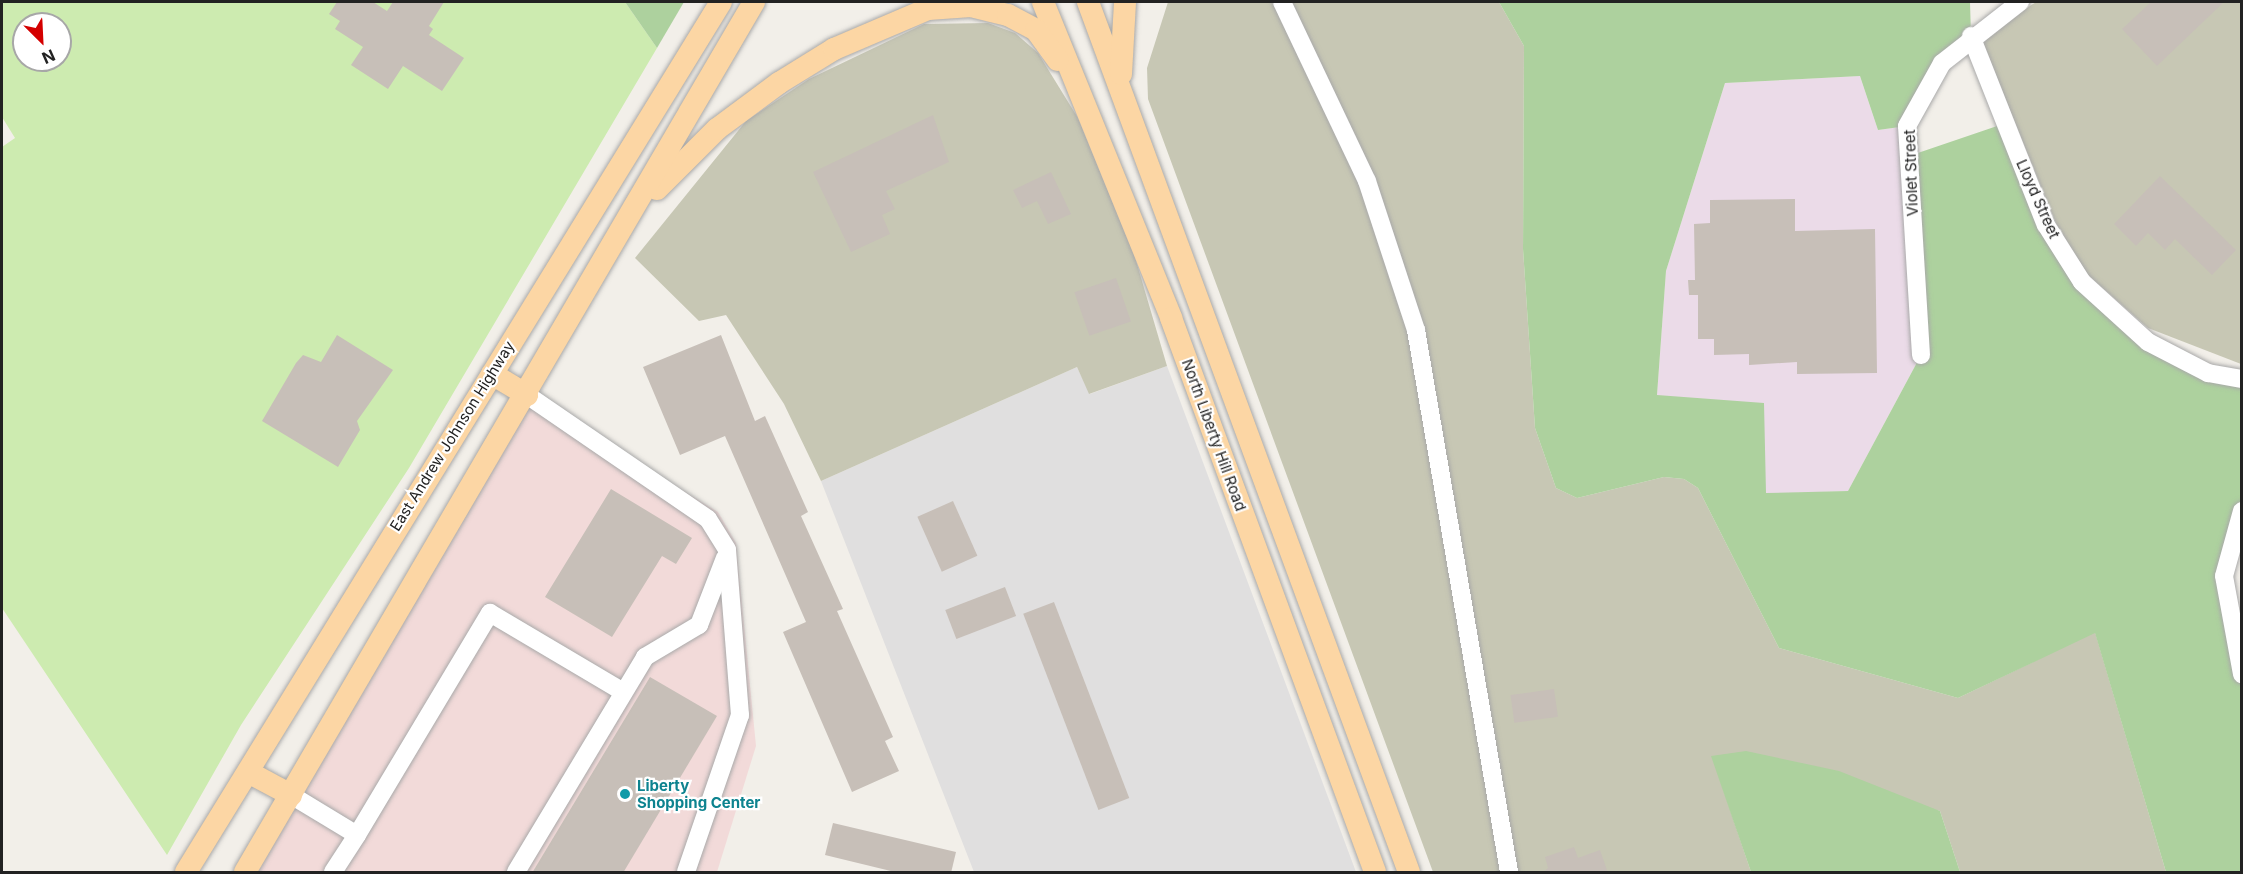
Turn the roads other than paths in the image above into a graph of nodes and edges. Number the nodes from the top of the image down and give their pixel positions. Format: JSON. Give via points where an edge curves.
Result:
{"nodes":[{"id":1,"x":721,"y":2,"type":"edge"},
{"id":2,"x":754,"y":2,"type":"edge"},
{"id":3,"x":944,"y":2,"type":"edge"},
{"id":4,"x":1043,"y":2,"type":"edge"},
{"id":5,"x":1088,"y":2,"type":"edge"},
{"id":6,"x":1125,"y":2,"type":"edge"},
{"id":7,"x":1282,"y":2,"type":"edge"},
{"id":8,"x":2020,"y":2,"type":"edge"},
{"id":9,"x":921,"y":9,"type":"junction"},
{"id":10,"x":1971,"y":36,"type":"junction"},
{"id":11,"x":1123,"y":90,"type":"junction"},
{"id":12,"x":1081,"y":92,"type":"junction"},
{"id":13,"x":621,"y":231,"type":"junction"},
{"id":14,"x":1921,"y":355,"type":"dead end"},
{"id":15,"x":492,"y":374,"type":"junction"},
{"id":16,"x":2241,"y":379,"type":"edge"},
{"id":17,"x":526,"y":395,"type":"junction"},
{"id":18,"x":2241,"y":511,"type":"edge"},
{"id":19,"x":727,"y":550,"type":"junction"},
{"id":20,"x":2241,"y":674,"type":"edge"},
{"id":21,"x":622,"y":691,"type":"junction"},
{"id":22,"x":248,"y":772,"type":"junction"},
{"id":23,"x":291,"y":795,"type":"junction"},
{"id":24,"x":357,"y":835,"type":"junction"},
{"id":25,"x":186,"y":873,"type":"edge"},
{"id":26,"x":245,"y":873,"type":"edge"},
{"id":27,"x":333,"y":873,"type":"edge"},
{"id":28,"x":516,"y":873,"type":"edge"},
{"id":29,"x":686,"y":873,"type":"edge"},
{"id":30,"x":1375,"y":873,"type":"edge"},
{"id":31,"x":1409,"y":873,"type":"edge"},
{"id":32,"x":1509,"y":873,"type":"edge"}],
"edges":[{"from":1,"to":15,"type":"main road","name":"East Andrew Johnson Highway"},
{"from":2,"to":13,"type":"main road"},
{"from":3,"to":9,"type":"main road"},
{"from":4,"to":12,"type":"main road","name":"North Liberty Hill Road"},
{"from":5,"to":11,"type":"main road","name":"North Liberty Hill Road"},
{"from":6,"to":11,"type":"main road"},
{"from":7,"to":32,"type":"street","via":[[1367,181],[1416,330]]},
{"from":8,"to":10,"type":"street","name":"Violet Street"},
{"from":9,"to":12,"type":"main road","via":[[971,6],[1022,21],[1051,49]]},
{"from":9,"to":13,"type":"main road","via":[[834,49],[717,129]]},
{"from":10,"to":14,"type":"street","name":"Violet Street","via":[[1942,63],[1907,126]]},
{"from":10,"to":16,"type":"street","name":"Lloyd Street","via":[[2046,225],[2082,282],[2148,342],[2208,373]]},
{"from":11,"to":31,"type":"main road","name":"North Liberty Hill Road"},
{"from":12,"to":30,"type":"main road","name":"North Liberty Hill Road","via":[[1171,318]]},
{"from":13,"to":17,"type":"main road"},
{"from":15,"to":17,"type":"main road"},
{"from":15,"to":22,"type":"main road","name":"East Andrew Johnson Highway"},
{"from":17,"to":19,"type":"street","via":[[708,519]]},
{"from":17,"to":23,"type":"main road"},
{"from":18,"to":20,"type":"street","via":[[2224,576]]},
{"from":19,"to":21,"type":"street","via":[[699,625],[645,657]]},
{"from":19,"to":29,"type":"street","via":[[740,715]]},
{"from":21,"to":24,"type":"street","via":[[490,613]]},
{"from":21,"to":28,"type":"street"},
{"from":22,"to":23,"type":"main road"},
{"from":22,"to":25,"type":"main road","name":"East Andrew Johnson Highway"},
{"from":23,"to":24,"type":"street"},
{"from":23,"to":26,"type":"main road"},
{"from":24,"to":27,"type":"street"}]}
